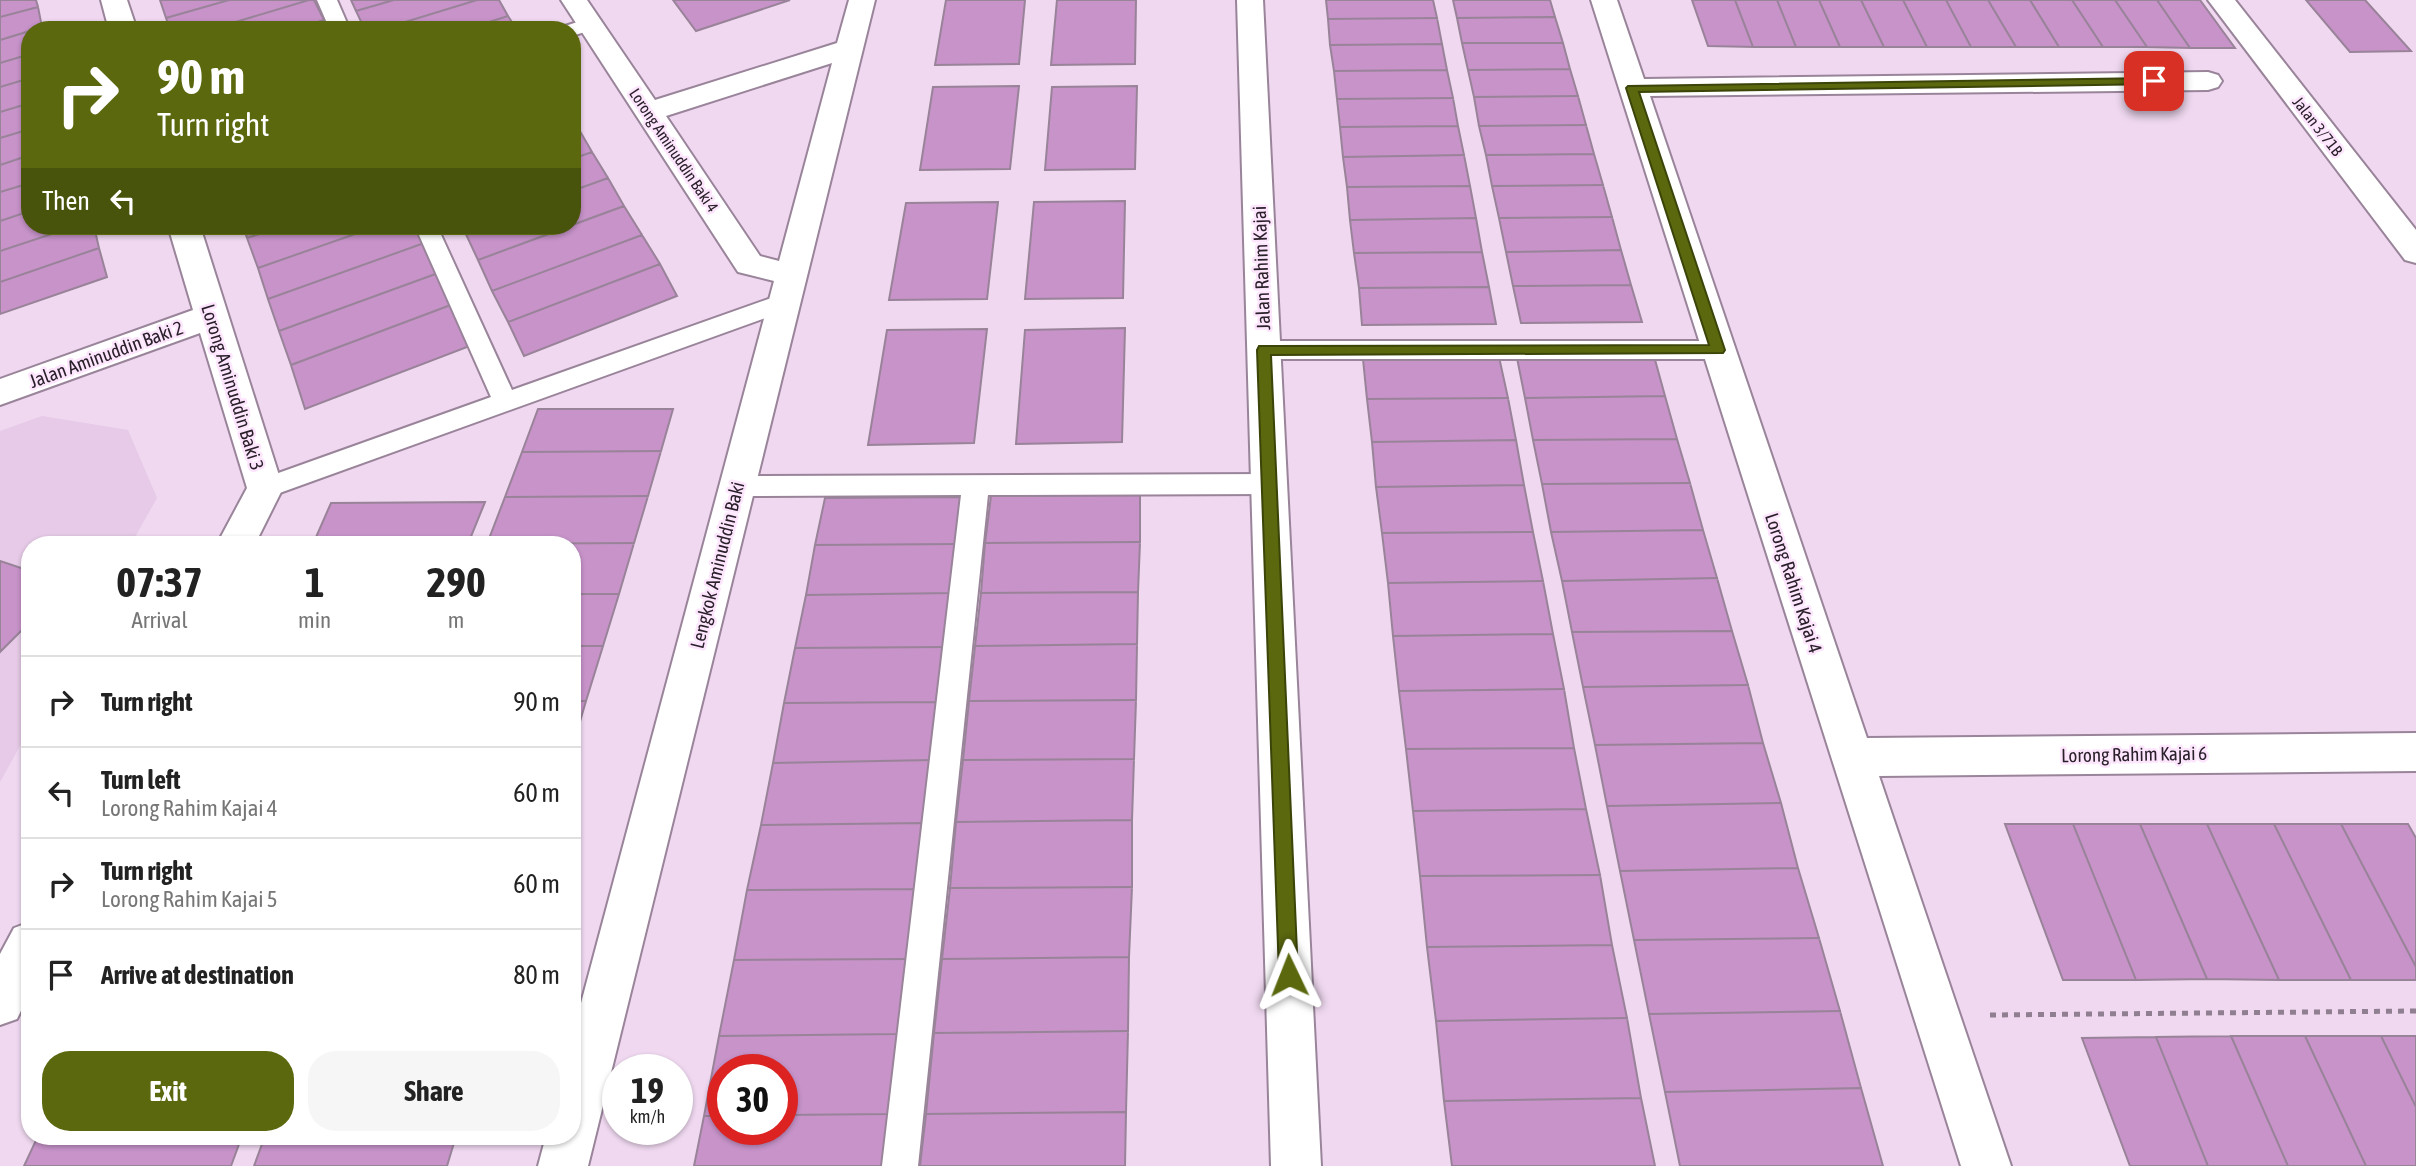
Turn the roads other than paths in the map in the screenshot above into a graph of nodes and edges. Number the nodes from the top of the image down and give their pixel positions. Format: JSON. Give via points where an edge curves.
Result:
{"nodes":[{"id":1,"x":114,"y":0,"type":"edge"},
{"id":2,"x":327,"y":0,"type":"edge"},
{"id":3,"x":862,"y":0,"type":"edge"},
{"id":4,"x":1250,"y":0,"type":"edge"},
{"id":5,"x":1604,"y":0,"type":"edge"},
{"id":6,"x":2221,"y":0,"type":"edge"},
{"id":7,"x":579,"y":18,"type":"edge"},
{"id":8,"x":120,"y":21,"type":"edge"},
{"id":9,"x":336,"y":21,"type":"edge"},
{"id":10,"x":850,"y":48,"type":"junction"},
{"id":11,"x":2208,"y":81,"type":"dead end"},
{"id":12,"x":1632,"y":88,"type":"junction"},
{"id":13,"x":648,"y":111,"type":"junction"},
{"id":14,"x":187,"y":235,"type":"edge"},
{"id":15,"x":430,"y":235,"type":"edge"},
{"id":16,"x":2416,"y":252,"type":"edge"},
{"id":17,"x":788,"y":288,"type":"junction"},
{"id":18,"x":212,"y":316,"type":"junction"},
{"id":19,"x":1264,"y":350,"type":"junction"},
{"id":20,"x":1718,"y":350,"type":"junction"},
{"id":21,"x":0,"y":392,"type":"edge"},
{"id":22,"x":505,"y":401,"type":"junction"},
{"id":23,"x":1269,"y":484,"type":"junction"},
{"id":24,"x":976,"y":485,"type":"junction"},
{"id":25,"x":738,"y":486,"type":"junction"},
{"id":26,"x":265,"y":488,"type":"junction"},
{"id":27,"x":240,"y":536,"type":"edge"},
{"id":28,"x":2416,"y":752,"type":"edge"},
{"id":29,"x":1852,"y":757,"type":"junction"},
{"id":30,"x":21,"y":961,"type":"edge"},
{"id":31,"x":0,"y":1002,"type":"edge"},
{"id":32,"x":581,"y":1098,"type":"edge"},
{"id":33,"x":569,"y":1145,"type":"edge"},
{"id":34,"x":563,"y":1166,"type":"edge"},
{"id":35,"x":900,"y":1166,"type":"edge"},
{"id":36,"x":1296,"y":1166,"type":"edge"},
{"id":37,"x":1986,"y":1166,"type":"edge"}],
"edges":[{"from":1,"to":8,"type":"street"},
{"from":2,"to":9,"type":"lane"},
{"from":3,"to":10,"type":"street","name":"Lengkok Aminuddin Baki"},
{"from":4,"to":19,"type":"street","name":"Jalan Rahim Kajai"},
{"from":5,"to":12,"type":"street","name":"Lorong Rahim Kajai 4"},
{"from":6,"to":16,"type":"street","name":"Jalan 3/71B"},
{"from":7,"to":13,"type":"street","name":"Lorong Aminuddin Baki 4"},
{"from":10,"to":13,"type":"street"},
{"from":10,"to":17,"type":"street","name":"Lengkok Aminuddin Baki"},
{"from":11,"to":12,"type":"street"},
{"from":12,"to":20,"type":"street","name":"Lorong Rahim Kajai 4"},
{"from":13,"to":17,"type":"street","name":"Lorong Aminuddin Baki 4","via":[[749,264]]},
{"from":14,"to":18,"type":"street","name":"Lorong Aminuddin Baki 3"},
{"from":15,"to":22,"type":"lane"},
{"from":17,"to":22,"type":"lane"},
{"from":17,"to":25,"type":"street","name":"Lengkok Aminuddin Baki"},
{"from":18,"to":21,"type":"street","name":"Jalan Aminuddin Baki 2"},
{"from":18,"to":26,"type":"street","name":"Lorong Aminuddin Baki 3"},
{"from":19,"to":20,"type":"lane"},
{"from":19,"to":23,"type":"street","name":"Jalan Rahim Kajai"},
{"from":20,"to":29,"type":"street","name":"Lorong Rahim Kajai 4"},
{"from":22,"to":26,"type":"lane"},
{"from":23,"to":24,"type":"lane"},
{"from":23,"to":36,"type":"street","name":"Jalan Rahim Kajai"},
{"from":24,"to":25,"type":"lane"},
{"from":24,"to":35,"type":"lane"},
{"from":25,"to":32,"type":"street","name":"Lengkok Aminuddin Baki"},
{"from":26,"to":27,"type":"street","name":"Lorong Aminuddin Baki 3"},
{"from":28,"to":29,"type":"street","name":"Lorong Rahim Kajai 6"},
{"from":29,"to":37,"type":"street","name":"Lorong Rahim Kajai 4"},
{"from":30,"to":31,"type":"street"},
{"from":33,"to":34,"type":"street","name":"Lengkok Aminuddin Baki"}]}
